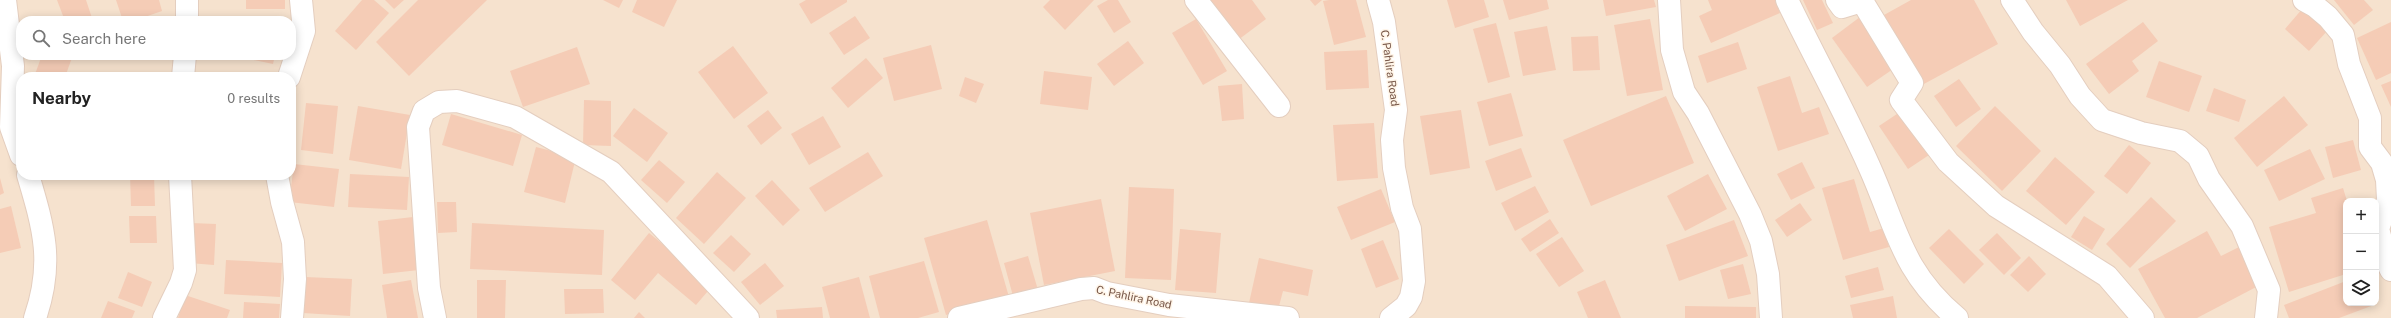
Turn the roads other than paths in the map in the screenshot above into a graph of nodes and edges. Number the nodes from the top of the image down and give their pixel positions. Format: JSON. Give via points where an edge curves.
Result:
{"nodes":[{"id":1,"x":5,"y":0,"type":"edge"},
{"id":2,"x":187,"y":0,"type":"edge"},
{"id":3,"x":301,"y":0,"type":"edge"},
{"id":4,"x":1196,"y":0,"type":"edge"},
{"id":5,"x":1378,"y":0,"type":"edge"},
{"id":6,"x":1669,"y":0,"type":"edge"},
{"id":7,"x":1787,"y":0,"type":"edge"},
{"id":8,"x":1837,"y":0,"type":"edge"},
{"id":9,"x":2012,"y":0,"type":"edge"},
{"id":10,"x":2304,"y":0,"type":"edge"},
{"id":11,"x":187,"y":16,"type":"edge"},
{"id":12,"x":296,"y":56,"type":"edge"},
{"id":13,"x":185,"y":60,"type":"edge"},
{"id":14,"x":295,"y":60,"type":"edge"},
{"id":15,"x":183,"y":72,"type":"edge"},
{"id":16,"x":291,"y":72,"type":"edge"},
{"id":17,"x":1279,"y":106,"type":"dead end"},
{"id":18,"x":16,"y":141,"type":"edge"},
{"id":19,"x":30,"y":180,"type":"edge"},
{"id":20,"x":180,"y":180,"type":"edge"},
{"id":21,"x":278,"y":180,"type":"edge"},
{"id":22,"x":2391,"y":270,"type":"edge"},
{"id":23,"x":1044,"y":298,"type":"junction"},
{"id":24,"x":35,"y":318,"type":"edge"},
{"id":25,"x":164,"y":318,"type":"edge"},
{"id":26,"x":292,"y":318,"type":"edge"},
{"id":27,"x":435,"y":318,"type":"edge"},
{"id":28,"x":748,"y":318,"type":"edge"},
{"id":29,"x":959,"y":318,"type":"edge"},
{"id":30,"x":1022,"y":318,"type":"edge"},
{"id":31,"x":1288,"y":318,"type":"edge"},
{"id":32,"x":1391,"y":318,"type":"edge"},
{"id":33,"x":1772,"y":318,"type":"edge"},
{"id":34,"x":1958,"y":318,"type":"edge"},
{"id":35,"x":2143,"y":318,"type":"edge"},
{"id":36,"x":2266,"y":318,"type":"edge"}],
"edges":[{"from":1,"to":18,"type":"street","via":[[13,66],[11,127]]},
{"from":2,"to":11,"type":"street"},
{"from":3,"to":12,"type":"street","via":[[304,32]]},
{"from":4,"to":17,"type":"street"},
{"from":5,"to":32,"type":"street","name":"C. Pahlira Road","via":[[1384,22],[1396,110],[1392,140],[1394,168],[1402,208],[1410,230],[1414,281],[1411,297],[1406,306]]},
{"from":6,"to":33,"type":"street","via":[[1672,50],[1684,92],[1698,113],[1750,214],[1768,274]]},
{"from":7,"to":34,"type":"street","via":[[1869,166],[1910,266],[1934,297]]},
{"from":8,"to":35,"type":"street","via":[[1842,7],[1862,1],[1912,83],[1901,100],[1948,162],[1996,206],[2107,276]]},
{"from":9,"to":36,"type":"street","via":[[2080,96],[2102,120],[2142,133],[2180,141],[2198,156],[2242,226],[2269,290]]},
{"from":10,"to":22,"type":"street","via":[[2316,6],[2343,35],[2349,64],[2370,118],[2370,147],[2382,163],[2387,180],[2388,200],[2378,229]]},
{"from":13,"to":15,"type":"street"},
{"from":14,"to":16,"type":"street"},
{"from":19,"to":24,"type":"street","via":[[40,213],[46,264],[44,287]]},
{"from":20,"to":25,"type":"street","via":[[185,270]]},
{"from":21,"to":26,"type":"street","via":[[294,242]]},
{"from":23,"to":29,"type":"street","name":"C. Pahlira Road"},
{"from":23,"to":30,"type":"street"},
{"from":23,"to":31,"type":"street","name":"C. Pahlira Road","via":[[1094,288],[1169,305]]},
{"from":27,"to":28,"type":"street","via":[[429,288],[418,127],[424,111],[439,102],[457,101],[515,117],[612,172]]}]}
